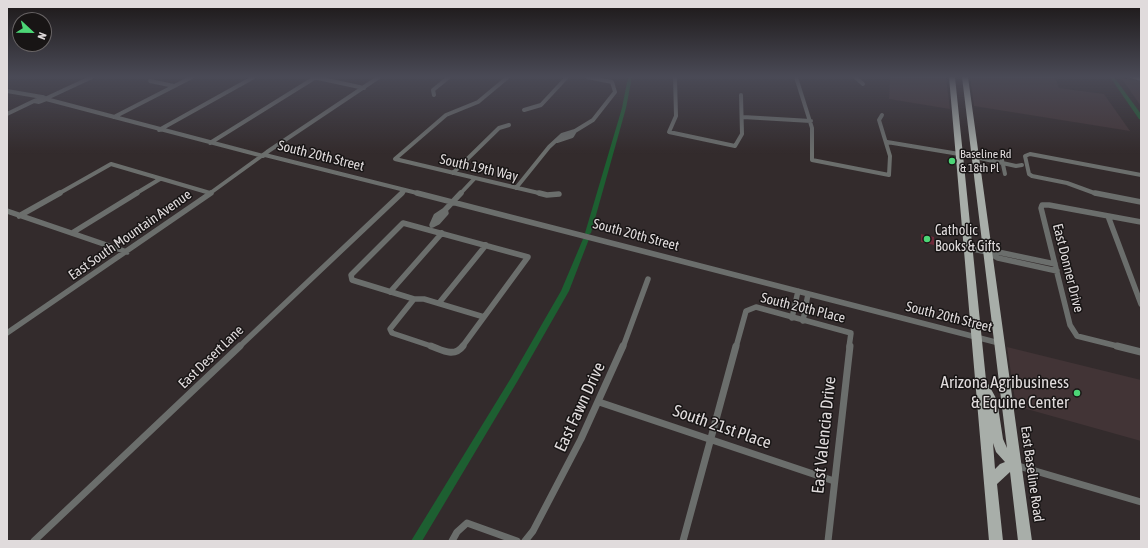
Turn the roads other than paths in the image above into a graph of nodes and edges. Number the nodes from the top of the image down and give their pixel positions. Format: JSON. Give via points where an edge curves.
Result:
{"nodes":[{"id":1,"x":34,"y":103,"type":"edge"},
{"id":2,"x":42,"y":103,"type":"edge"},
{"id":3,"x":58,"y":103,"type":"edge"},
{"id":4,"x":142,"y":103,"type":"edge"},
{"id":5,"x":208,"y":103,"type":"edge"},
{"id":6,"x":275,"y":103,"type":"edge"},
{"id":7,"x":343,"y":103,"type":"edge"},
{"id":8,"x":476,"y":103,"type":"edge"},
{"id":9,"x":543,"y":103,"type":"edge"},
{"id":10,"x":607,"y":103,"type":"edge"},
{"id":11,"x":676,"y":103,"type":"edge"},
{"id":12,"x":740,"y":103,"type":"edge"},
{"id":13,"x":805,"y":103,"type":"edge"},
{"id":14,"x":954,"y":103,"type":"edge"},
{"id":15,"x":958,"y":103,"type":"edge"},
{"id":16,"x":968,"y":103,"type":"edge"},
{"id":17,"x":66,"y":105,"type":"junction"},
{"id":18,"x":524,"y":110,"type":"dead end"},
{"id":19,"x":7,"y":114,"type":"edge"},
{"id":20,"x":882,"y":115,"type":"dead end"},
{"id":21,"x":114,"y":117,"type":"junction"},
{"id":22,"x":743,"y":117,"type":"junction"},
{"id":23,"x":970,"y":120,"type":"junction"},
{"id":24,"x":811,"y":121,"type":"junction"},
{"id":25,"x":509,"y":125,"type":"dead end"},
{"id":26,"x":956,"y":126,"type":"junction"},
{"id":27,"x":159,"y":130,"type":"junction"},
{"id":28,"x":887,"y":142,"type":"junction"},
{"id":29,"x":210,"y":143,"type":"junction"},
{"id":30,"x":959,"y":154,"type":"junction"},
{"id":31,"x":264,"y":156,"type":"junction"},
{"id":32,"x":979,"y":158,"type":"junction"},
{"id":33,"x":1002,"y":162,"type":"junction"},
{"id":34,"x":1025,"y":166,"type":"junction"},
{"id":35,"x":453,"y":173,"type":"junction"},
{"id":36,"x":1005,"y":174,"type":"dead end"},
{"id":37,"x":1141,"y":174,"type":"edge"},
{"id":38,"x":475,"y":178,"type":"junction"},
{"id":39,"x":160,"y":179,"type":"junction"},
{"id":40,"x":516,"y":188,"type":"junction"},
{"id":41,"x":405,"y":190,"type":"junction"},
{"id":42,"x":210,"y":193,"type":"junction"},
{"id":43,"x":559,"y":194,"type":"dead end"},
{"id":44,"x":452,"y":202,"type":"junction"},
{"id":45,"x":1141,"y":202,"type":"edge"},
{"id":46,"x":7,"y":211,"type":"edge"},
{"id":47,"x":20,"y":216,"type":"junction"},
{"id":48,"x":1108,"y":216,"type":"junction"},
{"id":49,"x":1141,"y":222,"type":"edge"},
{"id":50,"x":429,"y":227,"type":"junction"},
{"id":51,"x":72,"y":233,"type":"junction"},
{"id":52,"x":442,"y":233,"type":"junction"},
{"id":53,"x":486,"y":246,"type":"junction"},
{"id":54,"x":968,"y":248,"type":"junction"},
{"id":55,"x":127,"y":252,"type":"junction"},
{"id":56,"x":987,"y":252,"type":"junction"},
{"id":57,"x":1023,"y":257,"type":"junction"},
{"id":58,"x":1025,"y":264,"type":"junction"},
{"id":59,"x":1055,"y":264,"type":"junction"},
{"id":60,"x":1057,"y":271,"type":"junction"},
{"id":61,"x":648,"y":280,"type":"dead end"},
{"id":62,"x":798,"y":291,"type":"junction"},
{"id":63,"x":390,"y":292,"type":"junction"},
{"id":64,"x":808,"y":294,"type":"junction"},
{"id":65,"x":414,"y":299,"type":"junction"},
{"id":66,"x":439,"y":303,"type":"junction"},
{"id":67,"x":1141,"y":304,"type":"edge"},
{"id":68,"x":484,"y":317,"type":"junction"},
{"id":69,"x":792,"y":318,"type":"junction"},
{"id":70,"x":803,"y":320,"type":"junction"},
{"id":71,"x":7,"y":333,"type":"edge"},
{"id":72,"x":851,"y":333,"type":"joint"},
{"id":73,"x":977,"y":338,"type":"junction"},
{"id":74,"x":999,"y":343,"type":"junction"},
{"id":75,"x":1141,"y":352,"type":"edge"},
{"id":76,"x":980,"y":377,"type":"junction"},
{"id":77,"x":599,"y":402,"type":"junction"},
{"id":78,"x":711,"y":440,"type":"junction"},
{"id":79,"x":1015,"y":465,"type":"junction"},
{"id":80,"x":834,"y":481,"type":"junction"},
{"id":81,"x":990,"y":482,"type":"junction"},
{"id":82,"x":1141,"y":502,"type":"edge"},
{"id":83,"x":34,"y":541,"type":"edge"},
{"id":84,"x":452,"y":541,"type":"edge"},
{"id":85,"x":517,"y":541,"type":"edge"},
{"id":86,"x":525,"y":541,"type":"edge"},
{"id":87,"x":683,"y":541,"type":"edge"},
{"id":88,"x":828,"y":541,"type":"edge"},
{"id":89,"x":996,"y":541,"type":"edge"},
{"id":90,"x":1025,"y":541,"type":"edge"}],
"edges":[{"from":1,"to":19,"type":"street"},
{"from":2,"to":17,"type":"street","name":"South 20th Street"},
{"from":3,"to":17,"type":"street","name":"South 20th Street"},
{"from":4,"to":21,"type":"street"},
{"from":5,"to":27,"type":"street"},
{"from":6,"to":29,"type":"street"},
{"from":7,"to":31,"type":"street","name":"East South Mountain Avenue"},
{"from":8,"to":35,"type":"street","name":"South 19th Way","via":[[446,115],[394,159]]},
{"from":9,"to":18,"type":"street"},
{"from":10,"to":40,"type":"street","via":[[593,120],[575,131],[572,136],[549,147]]},
{"from":11,"to":22,"type":"street","via":[[676,116],[669,132],[735,146],[742,134]]},
{"from":12,"to":22,"type":"street"},
{"from":13,"to":24,"type":"street"},
{"from":14,"to":26,"type":"main road"},
{"from":15,"to":23,"type":"main road","via":[[963,115]]},
{"from":16,"to":23,"type":"main road","name":"East Baseline Road"},
{"from":17,"to":21,"type":"street","name":"South 20th Street"},
{"from":20,"to":28,"type":"street","via":[[879,120]]},
{"from":21,"to":27,"type":"street","name":"South 20th Street"},
{"from":22,"to":24,"type":"street"},
{"from":23,"to":26,"type":"main road"},
{"from":23,"to":32,"type":"main road","name":"East Baseline Road"},
{"from":24,"to":28,"type":"street","via":[[815,145],[812,160],[889,175],[890,156]]},
{"from":25,"to":35,"type":"street","via":[[499,128]]},
{"from":26,"to":30,"type":"main road"},
{"from":27,"to":29,"type":"street","name":"South 20th Street"},
{"from":28,"to":30,"type":"street"},
{"from":29,"to":31,"type":"street","name":"South 20th Street"},
{"from":30,"to":32,"type":"main road"},
{"from":30,"to":54,"type":"main road"},
{"from":31,"to":41,"type":"street","name":"South 20th Street"},
{"from":31,"to":42,"type":"street","name":"East South Mountain Avenue"},
{"from":32,"to":33,"type":"street"},
{"from":32,"to":56,"type":"main road","name":"East Baseline Road"},
{"from":33,"to":34,"type":"street"},
{"from":33,"to":36,"type":"street"},
{"from":34,"to":37,"type":"street","via":[[1025,156],[1030,154]]},
{"from":34,"to":45,"type":"street","via":[[1032,176],[1062,182],[1100,195]]},
{"from":35,"to":38,"type":"street","name":"South 19th Way"},
{"from":38,"to":40,"type":"street","name":"South 19th Way"},
{"from":38,"to":44,"type":"street"},
{"from":39,"to":42,"type":"street"},
{"from":39,"to":47,"type":"street","via":[[111,164]]},
{"from":39,"to":51,"type":"street"},
{"from":40,"to":43,"type":"street","name":"South 19th Way","via":[[547,195]]},
{"from":41,"to":44,"type":"street","name":"South 20th Street"},
{"from":41,"to":83,"type":"street","name":"East Desert Lane"},
{"from":42,"to":55,"type":"street","name":"East South Mountain Avenue"},
{"from":44,"to":50,"type":"street","via":[[445,210],[440,211]]},
{"from":44,"to":62,"type":"street","name":"South 20th Street"},
{"from":46,"to":47,"type":"street"},
{"from":47,"to":51,"type":"street"},
{"from":48,"to":49,"type":"street"},
{"from":48,"to":59,"type":"street","name":"East Donner Drive","via":[[1042,205]]},
{"from":48,"to":67,"type":"street"},
{"from":50,"to":52,"type":"street"},
{"from":50,"to":63,"type":"street","via":[[403,223],[351,275],[352,280]]},
{"from":51,"to":55,"type":"street"},
{"from":52,"to":53,"type":"street"},
{"from":52,"to":63,"type":"street"},
{"from":53,"to":66,"type":"street"},
{"from":53,"to":68,"type":"street","via":[[528,257]]},
{"from":54,"to":56,"type":"street"},
{"from":54,"to":73,"type":"main road"},
{"from":55,"to":71,"type":"street","name":"East South Mountain Avenue"},
{"from":56,"to":57,"type":"street"},
{"from":56,"to":58,"type":"street","via":[[998,258]]},
{"from":56,"to":74,"type":"main road","name":"East Baseline Road"},
{"from":57,"to":58,"type":"street"},
{"from":57,"to":59,"type":"street"},
{"from":58,"to":60,"type":"street"},
{"from":59,"to":60,"type":"street","name":"East Donner Drive"},
{"from":60,"to":75,"type":"street","name":"East Donner Drive","via":[[1070,325],[1077,336]]},
{"from":61,"to":77,"type":"street","name":"East Fawn Drive","via":[[630,333]]},
{"from":62,"to":64,"type":"street","name":"South 20th Street"},
{"from":62,"to":69,"type":"street"},
{"from":63,"to":65,"type":"street"},
{"from":64,"to":70,"type":"street"},
{"from":64,"to":73,"type":"street","name":"South 20th Street"},
{"from":65,"to":66,"type":"street"},
{"from":65,"to":68,"type":"street","via":[[390,329],[392,333],[451,352],[459,351]]},
{"from":66,"to":68,"type":"street"},
{"from":69,"to":70,"type":"street","name":"South 20th Place"},
{"from":69,"to":78,"type":"street","name":"South 20th Place","via":[[756,308],[746,311]]},
{"from":70,"to":72,"type":"street","name":"South 20th Place"},
{"from":72,"to":80,"type":"street","name":"East Valencia Drive"},
{"from":73,"to":74,"type":"street","name":"South 20th Street"},
{"from":73,"to":76,"type":"main road"},
{"from":74,"to":79,"type":"main road","name":"East Baseline Road"},
{"from":76,"to":79,"type":"main road","via":[[991,400],[998,444]]},
{"from":76,"to":81,"type":"main road"},
{"from":77,"to":78,"type":"street","name":"South 21st Place"},
{"from":77,"to":86,"type":"street","name":"East Fawn Drive","via":[[570,463]]},
{"from":78,"to":80,"type":"street","name":"South 21st Place"},
{"from":78,"to":87,"type":"street"},
{"from":79,"to":81,"type":"main road","via":[[1000,470]]},
{"from":79,"to":82,"type":"street"},
{"from":79,"to":90,"type":"main road","name":"East Baseline Road"},
{"from":80,"to":88,"type":"street","name":"East Valencia Drive"},
{"from":81,"to":89,"type":"main road"},
{"from":84,"to":85,"type":"street","via":[[467,523]]}]}
